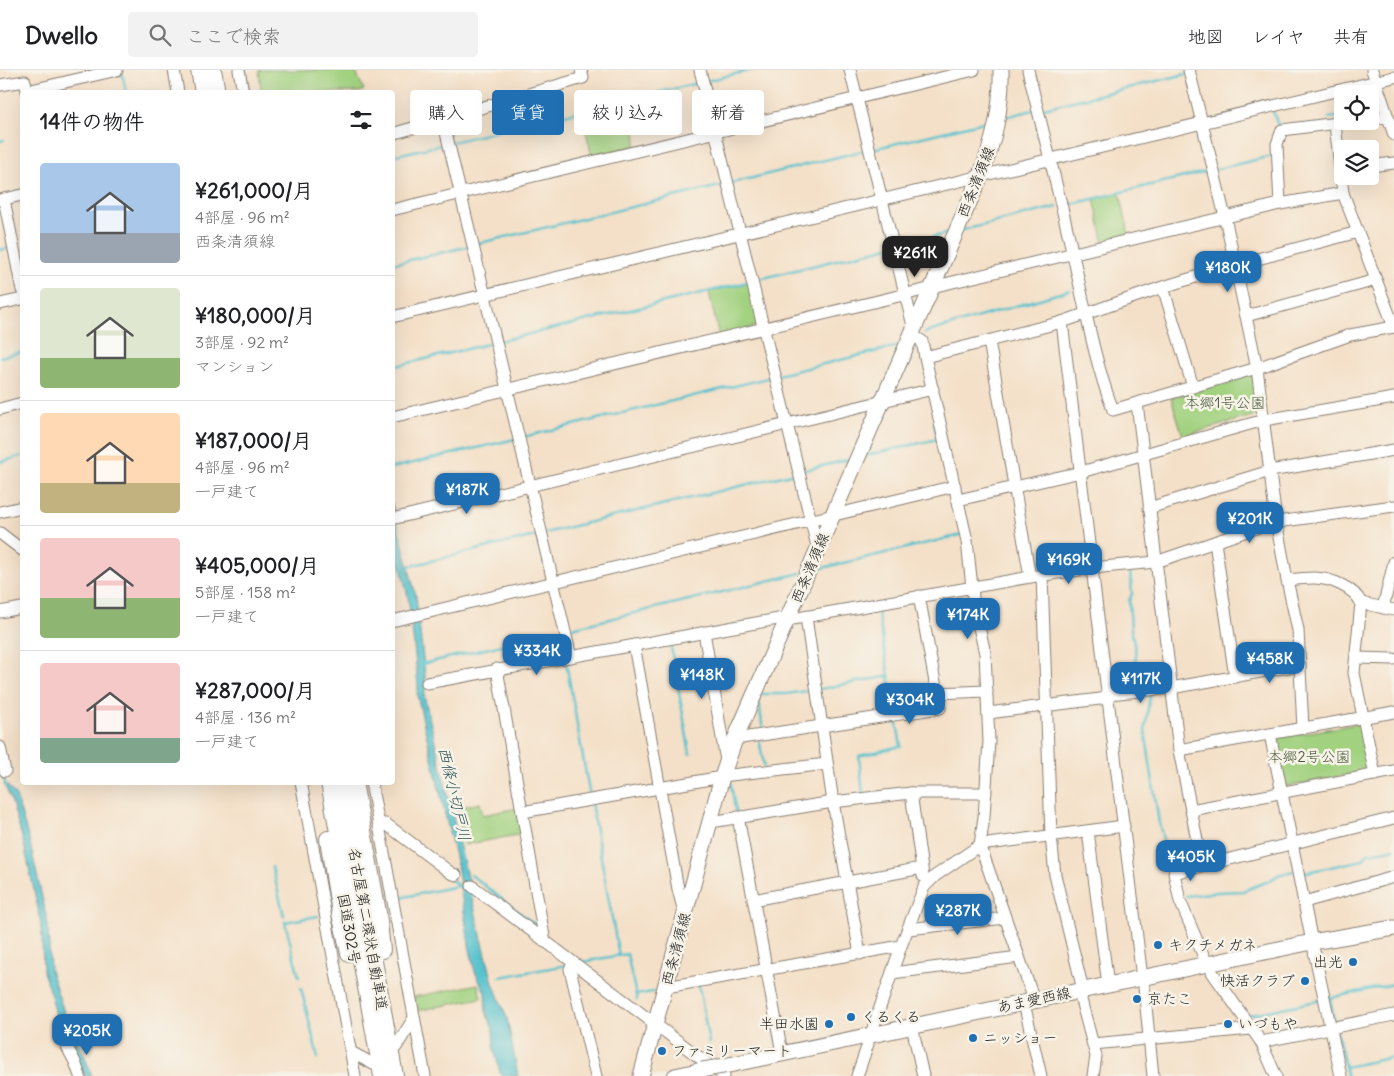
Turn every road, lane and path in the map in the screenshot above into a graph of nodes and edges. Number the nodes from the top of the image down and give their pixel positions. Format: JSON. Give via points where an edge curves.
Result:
{"nodes":[{"id":1,"x":118,"y":70,"type":"edge"},
{"id":2,"x":174,"y":70,"type":"edge"},
{"id":3,"x":199,"y":70,"type":"edge"},
{"id":4,"x":213,"y":70,"type":"edge"},
{"id":5,"x":219,"y":70,"type":"edge"},
{"id":6,"x":239,"y":70,"type":"edge"},
{"id":7,"x":581,"y":70,"type":"edge"},
{"id":8,"x":700,"y":70,"type":"edge"},
{"id":9,"x":850,"y":70,"type":"edge"},
{"id":10,"x":974,"y":70,"type":"edge"},
{"id":11,"x":1001,"y":70,"type":"edge"},
{"id":12,"x":1028,"y":70,"type":"edge"},
{"id":13,"x":1189,"y":70,"type":"edge"},
{"id":14,"x":1374,"y":76,"type":"edge"},
{"id":15,"x":1394,"y":76,"type":"edge"},
{"id":16,"x":0,"y":84,"type":"edge"},
{"id":17,"x":62,"y":88,"type":"edge"},
{"id":18,"x":27,"y":90,"type":"edge"},
{"id":19,"x":39,"y":90,"type":"edge"},
{"id":20,"x":178,"y":90,"type":"edge"},
{"id":21,"x":203,"y":90,"type":"edge"},
{"id":22,"x":217,"y":90,"type":"edge"},
{"id":23,"x":223,"y":90,"type":"edge"},
{"id":24,"x":243,"y":90,"type":"edge"},
{"id":25,"x":705,"y":90,"type":"edge"},
{"id":26,"x":856,"y":98,"type":"junction"},
{"id":27,"x":482,"y":108,"type":"edge"},
{"id":28,"x":1388,"y":117,"type":"junction"},
{"id":29,"x":1379,"y":118,"type":"edge"},
{"id":30,"x":764,"y":120,"type":"edge"},
{"id":31,"x":1202,"y":122,"type":"junction"},
{"id":32,"x":1334,"y":124,"type":"edge"},
{"id":33,"x":410,"y":129,"type":"edge"},
{"id":34,"x":395,"y":133,"type":"edge"},
{"id":35,"x":446,"y":135,"type":"edge"},
{"id":36,"x":704,"y":135,"type":"edge"},
{"id":37,"x":717,"y":135,"type":"edge"},
{"id":38,"x":1394,"y":135,"type":"edge"},
{"id":39,"x":1050,"y":159,"type":"junction"},
{"id":40,"x":1394,"y":163,"type":"edge"},
{"id":41,"x":1379,"y":165,"type":"edge"},
{"id":42,"x":981,"y":175,"type":"junction"},
{"id":43,"x":1342,"y":185,"type":"edge"},
{"id":44,"x":460,"y":194,"type":"junction"},
{"id":45,"x":1343,"y":194,"type":"junction"},
{"id":46,"x":20,"y":195,"type":"edge"},
{"id":47,"x":2,"y":199,"type":"edge"},
{"id":48,"x":881,"y":199,"type":"junction"},
{"id":49,"x":1280,"y":204,"type":"junction"},
{"id":50,"x":395,"y":209,"type":"edge"},
{"id":51,"x":1225,"y":217,"type":"junction"},
{"id":52,"x":1358,"y":232,"type":"junction"},
{"id":53,"x":740,"y":233,"type":"junction"},
{"id":54,"x":1073,"y":254,"type":"junction"},
{"id":55,"x":1235,"y":265,"type":"junction"},
{"id":56,"x":1376,"y":280,"type":"junction"},
{"id":57,"x":20,"y":281,"type":"edge"},
{"id":58,"x":932,"y":287,"type":"junction"},
{"id":59,"x":1163,"y":287,"type":"junction"},
{"id":60,"x":484,"y":294,"type":"junction"},
{"id":61,"x":905,"y":294,"type":"junction"},
{"id":62,"x":20,"y":299,"type":"edge"},
{"id":63,"x":0,"y":304,"type":"edge"},
{"id":64,"x":1086,"y":314,"type":"junction"},
{"id":65,"x":395,"y":315,"type":"edge"},
{"id":66,"x":1246,"y":316,"type":"junction"},
{"id":67,"x":1062,"y":322,"type":"junction"},
{"id":68,"x":1394,"y":327,"type":"edge"},
{"id":69,"x":764,"y":328,"type":"junction"},
{"id":70,"x":913,"y":333,"type":"junction"},
{"id":71,"x":989,"y":342,"type":"junction"},
{"id":72,"x":925,"y":357,"type":"junction"},
{"id":73,"x":1257,"y":368,"type":"junction"},
{"id":74,"x":1193,"y":387,"type":"junction"},
{"id":75,"x":933,"y":389,"type":"junction"},
{"id":76,"x":507,"y":390,"type":"junction"},
{"id":77,"x":1394,"y":398,"type":"edge"},
{"id":78,"x":883,"y":401,"type":"junction"},
{"id":79,"x":1137,"y":403,"type":"junction"},
{"id":80,"x":20,"y":404,"type":"edge"},
{"id":81,"x":0,"y":409,"type":"edge"},
{"id":82,"x":395,"y":416,"type":"edge"},
{"id":83,"x":1264,"y":420,"type":"junction"},
{"id":84,"x":787,"y":424,"type":"junction"},
{"id":85,"x":1394,"y":450,"type":"edge"},
{"id":86,"x":1143,"y":454,"type":"junction"},
{"id":87,"x":1081,"y":472,"type":"junction"},
{"id":88,"x":1270,"y":472,"type":"junction"},
{"id":89,"x":530,"y":486,"type":"junction"},
{"id":90,"x":955,"y":486,"type":"junction"},
{"id":91,"x":1016,"y":486,"type":"junction"},
{"id":92,"x":958,"y":500,"type":"junction"},
{"id":93,"x":1394,"y":506,"type":"edge"},
{"id":94,"x":20,"y":507,"type":"edge"},
{"id":95,"x":1149,"y":508,"type":"junction"},
{"id":96,"x":0,"y":512,"type":"edge"},
{"id":97,"x":833,"y":515,"type":"junction"},
{"id":98,"x":395,"y":519,"type":"edge"},
{"id":99,"x":810,"y":521,"type":"junction"},
{"id":100,"x":1276,"y":522,"type":"junction"},
{"id":101,"x":0,"y":533,"type":"edge"},
{"id":102,"x":1216,"y":542,"type":"junction"},
{"id":103,"x":20,"y":548,"type":"edge"},
{"id":104,"x":818,"y":550,"type":"junction"},
{"id":105,"x":1156,"y":562,"type":"junction"},
{"id":106,"x":1394,"y":562,"type":"edge"},
{"id":107,"x":1092,"y":568,"type":"junction"},
{"id":108,"x":1036,"y":576,"type":"junction"},
{"id":109,"x":1287,"y":580,"type":"junction"},
{"id":110,"x":553,"y":582,"type":"junction"},
{"id":111,"x":972,"y":587,"type":"junction"},
{"id":112,"x":919,"y":596,"type":"junction"},
{"id":113,"x":1361,"y":603,"type":"junction"},
{"id":114,"x":20,"y":608,"type":"edge"},
{"id":115,"x":1388,"y":609,"type":"edge"},
{"id":116,"x":0,"y":612,"type":"edge"},
{"id":117,"x":806,"y":617,"type":"junction"},
{"id":118,"x":788,"y":618,"type":"junction"},
{"id":119,"x":395,"y":620,"type":"edge"},
{"id":120,"x":704,"y":632,"type":"junction"},
{"id":121,"x":634,"y":645,"type":"junction"},
{"id":122,"x":571,"y":657,"type":"junction"},
{"id":123,"x":1356,"y":658,"type":"junction"},
{"id":124,"x":1394,"y":659,"type":"edge"},
{"id":125,"x":1300,"y":665,"type":"junction"},
{"id":126,"x":497,"y":670,"type":"junction"},
{"id":127,"x":1235,"y":677,"type":"junction"},
{"id":128,"x":427,"y":683,"type":"dead end"},
{"id":129,"x":1171,"y":688,"type":"junction"},
{"id":130,"x":987,"y":691,"type":"junction"},
{"id":131,"x":937,"y":694,"type":"junction"},
{"id":132,"x":1108,"y":696,"type":"junction"},
{"id":133,"x":1046,"y":707,"type":"junction"},
{"id":134,"x":1394,"y":712,"type":"edge"},
{"id":135,"x":988,"y":713,"type":"junction"},
{"id":136,"x":1364,"y":717,"type":"junction"},
{"id":137,"x":822,"y":725,"type":"junction"},
{"id":138,"x":1302,"y":728,"type":"junction"},
{"id":139,"x":1270,"y":734,"type":"junction"},
{"id":140,"x":736,"y":738,"type":"junction"},
{"id":141,"x":0,"y":747,"type":"edge"},
{"id":142,"x":1179,"y":750,"type":"junction"},
{"id":143,"x":828,"y":764,"type":"junction"},
{"id":144,"x":5,"y":771,"type":"dead end"},
{"id":145,"x":1394,"y":771,"type":"edge"},
{"id":146,"x":724,"y":772,"type":"junction"},
{"id":147,"x":1375,"y":775,"type":"junction"},
{"id":148,"x":302,"y":785,"type":"edge"},
{"id":149,"x":319,"y":785,"type":"edge"},
{"id":150,"x":328,"y":785,"type":"edge"},
{"id":151,"x":329,"y":785,"type":"edge"},
{"id":152,"x":342,"y":785,"type":"edge"},
{"id":153,"x":349,"y":785,"type":"edge"},
{"id":154,"x":355,"y":785,"type":"edge"},
{"id":155,"x":372,"y":785,"type":"edge"},
{"id":156,"x":659,"y":789,"type":"junction"},
{"id":157,"x":986,"y":793,"type":"junction"},
{"id":158,"x":1282,"y":793,"type":"junction"},
{"id":159,"x":911,"y":794,"type":"junction"},
{"id":160,"x":833,"y":802,"type":"junction"},
{"id":161,"x":1191,"y":810,"type":"junction"},
{"id":162,"x":522,"y":812,"type":"junction"},
{"id":163,"x":738,"y":817,"type":"junction"},
{"id":164,"x":1394,"y":818,"type":"edge"},
{"id":165,"x":711,"y":822,"type":"junction"},
{"id":166,"x":379,"y":824,"type":"junction"},
{"id":167,"x":1124,"y":826,"type":"junction"},
{"id":168,"x":1088,"y":831,"type":"junction"},
{"id":169,"x":1050,"y":836,"type":"junction"},
{"id":170,"x":1292,"y":844,"type":"junction"},
{"id":171,"x":980,"y":845,"type":"junction"},
{"id":172,"x":1202,"y":865,"type":"junction"},
{"id":173,"x":922,"y":868,"type":"junction"},
{"id":174,"x":456,"y":875,"type":"dead end"},
{"id":175,"x":1394,"y":877,"type":"edge"},
{"id":176,"x":847,"y":883,"type":"junction"},
{"id":177,"x":472,"y":886,"type":"dead end"},
{"id":178,"x":925,"y":887,"type":"junction"},
{"id":179,"x":754,"y":900,"type":"junction"},
{"id":180,"x":1304,"y":902,"type":"junction"},
{"id":181,"x":685,"y":916,"type":"junction"},
{"id":182,"x":1005,"y":918,"type":"junction"},
{"id":183,"x":1394,"y":928,"type":"edge"},
{"id":184,"x":908,"y":929,"type":"junction"},
{"id":185,"x":1394,"y":936,"type":"edge"},
{"id":186,"x":545,"y":942,"type":"junction"},
{"id":187,"x":902,"y":946,"type":"junction"},
{"id":188,"x":1314,"y":947,"type":"junction"},
{"id":189,"x":860,"y":954,"type":"junction"},
{"id":190,"x":1019,"y":957,"type":"junction"},
{"id":191,"x":574,"y":964,"type":"junction"},
{"id":192,"x":1209,"y":968,"type":"junction"},
{"id":193,"x":766,"y":969,"type":"junction"},
{"id":194,"x":892,"y":973,"type":"junction"},
{"id":195,"x":1143,"y":982,"type":"junction"},
{"id":196,"x":1108,"y":985,"type":"junction"},
{"id":197,"x":666,"y":987,"type":"junction"},
{"id":198,"x":1082,"y":995,"type":"junction"},
{"id":199,"x":388,"y":998,"type":"junction"},
{"id":200,"x":362,"y":1003,"type":"junction"},
{"id":201,"x":1030,"y":1006,"type":"junction"},
{"id":202,"x":1394,"y":1015,"type":"edge"},
{"id":203,"x":414,"y":1018,"type":"junction"},
{"id":204,"x":655,"y":1024,"type":"junction"},
{"id":205,"x":1331,"y":1028,"type":"junction"},
{"id":206,"x":1251,"y":1029,"type":"junction"},
{"id":207,"x":914,"y":1035,"type":"junction"},
{"id":208,"x":870,"y":1039,"type":"junction"},
{"id":209,"x":1149,"y":1039,"type":"junction"},
{"id":210,"x":1261,"y":1042,"type":"junction"},
{"id":211,"x":1093,"y":1044,"type":"junction"},
{"id":212,"x":67,"y":1047,"type":"dead end"},
{"id":213,"x":396,"y":1047,"type":"junction"},
{"id":214,"x":350,"y":1052,"type":"junction"},
{"id":215,"x":782,"y":1053,"type":"junction"},
{"id":216,"x":729,"y":1071,"type":"edge"},
{"id":217,"x":377,"y":1072,"type":"edge"},
{"id":218,"x":80,"y":1076,"type":"edge"},
{"id":219,"x":355,"y":1076,"type":"edge"},
{"id":220,"x":395,"y":1076,"type":"edge"},
{"id":221,"x":402,"y":1076,"type":"edge"},
{"id":222,"x":425,"y":1076,"type":"edge"},
{"id":223,"x":596,"y":1076,"type":"edge"},
{"id":224,"x":641,"y":1076,"type":"edge"},
{"id":225,"x":675,"y":1076,"type":"edge"},
{"id":226,"x":718,"y":1076,"type":"edge"},
{"id":227,"x":857,"y":1076,"type":"edge"},
{"id":228,"x":923,"y":1076,"type":"edge"},
{"id":229,"x":1041,"y":1076,"type":"edge"},
{"id":230,"x":1093,"y":1076,"type":"edge"},
{"id":231,"x":1153,"y":1076,"type":"edge"},
{"id":232,"x":1276,"y":1076,"type":"edge"},
{"id":233,"x":1341,"y":1076,"type":"edge"}],
"edges":[{"from":1,"to":17,"type":"street"},
{"from":2,"to":20,"type":"street"},
{"from":3,"to":21,"type":"highway"},
{"from":4,"to":22,"type":"highway"},
{"from":5,"to":23,"type":"highway"},
{"from":6,"to":24,"type":"street"},
{"from":7,"to":27,"type":"street","via":[[583,78]]},
{"from":8,"to":25,"type":"street"},
{"from":9,"to":26,"type":"street"},
{"from":10,"to":26,"type":"street"},
{"from":11,"to":42,"type":"main road","name":"西条清須線","via":[[998,120]]},
{"from":12,"to":39,"type":"street"},
{"from":13,"to":31,"type":"street"},
{"from":14,"to":15,"type":"street"},
{"from":14,"to":28,"type":"street"},
{"from":14,"to":31,"type":"street"},
{"from":16,"to":18,"type":"street","via":[[25,81]]},
{"from":17,"to":19,"type":"street"},
{"from":26,"to":30,"type":"street"},
{"from":26,"to":48,"type":"street"},
{"from":28,"to":29,"type":"street"},
{"from":28,"to":38,"type":"street"},
{"from":31,"to":39,"type":"street"},
{"from":31,"to":51,"type":"street"},
{"from":32,"to":49,"type":"street","via":[[1282,130],[1277,144]]},
{"from":33,"to":34,"type":"street"},
{"from":35,"to":44,"type":"street"},
{"from":36,"to":44,"type":"street"},
{"from":37,"to":53,"type":"street"},
{"from":39,"to":42,"type":"street"},
{"from":39,"to":54,"type":"street"},
{"from":40,"to":41,"type":"street"},
{"from":42,"to":48,"type":"street"},
{"from":42,"to":58,"type":"main road","name":"西条清須線"},
{"from":43,"to":45,"type":"street"},
{"from":44,"to":50,"type":"street"},
{"from":44,"to":60,"type":"street"},
{"from":45,"to":49,"type":"street"},
{"from":45,"to":52,"type":"street"},
{"from":46,"to":47,"type":"street"},
{"from":47,"to":57,"type":"street"},
{"from":48,"to":53,"type":"street"},
{"from":48,"to":61,"type":"street"},
{"from":49,"to":51,"type":"street"},
{"from":51,"to":54,"type":"street"},
{"from":51,"to":55,"type":"street"},
{"from":52,"to":55,"type":"street"},
{"from":52,"to":56,"type":"street"},
{"from":53,"to":60,"type":"street"},
{"from":53,"to":69,"type":"street"},
{"from":54,"to":58,"type":"street"},
{"from":54,"to":64,"type":"street"},
{"from":55,"to":59,"type":"street"},
{"from":55,"to":66,"type":"street"},
{"from":56,"to":66,"type":"street"},
{"from":56,"to":68,"type":"street"},
{"from":58,"to":61,"type":"street"},
{"from":58,"to":70,"type":"main road","name":"西条清須線"},
{"from":59,"to":64,"type":"street"},
{"from":59,"to":74,"type":"street"},
{"from":60,"to":65,"type":"street"},
{"from":60,"to":76,"type":"street"},
{"from":61,"to":69,"type":"street"},
{"from":61,"to":70,"type":"street"},
{"from":62,"to":63,"type":"street"},
{"from":64,"to":67,"type":"street"},
{"from":64,"to":79,"type":"street","via":[[1103,386],[1113,410]]},
{"from":66,"to":73,"type":"street"},
{"from":67,"to":71,"type":"street"},
{"from":67,"to":87,"type":"street"},
{"from":68,"to":73,"type":"street","via":[[1350,335]]},
{"from":69,"to":76,"type":"street"},
{"from":69,"to":84,"type":"street"},
{"from":70,"to":72,"type":"street","via":[[922,341]]},
{"from":70,"to":78,"type":"main road","name":"西条清須線"},
{"from":71,"to":72,"type":"street"},
{"from":71,"to":91,"type":"street"},
{"from":72,"to":75,"type":"street"},
{"from":73,"to":74,"type":"street"},
{"from":73,"to":83,"type":"street"},
{"from":74,"to":79,"type":"street"},
{"from":75,"to":78,"type":"street"},
{"from":75,"to":90,"type":"street"},
{"from":76,"to":82,"type":"street"},
{"from":76,"to":89,"type":"street"},
{"from":77,"to":83,"type":"street"},
{"from":78,"to":84,"type":"street"},
{"from":78,"to":97,"type":"main road","name":"西条清須線"},
{"from":79,"to":86,"type":"street"},
{"from":80,"to":81,"type":"street"},
{"from":83,"to":86,"type":"street"},
{"from":83,"to":88,"type":"street"},
{"from":84,"to":89,"type":"street"},
{"from":84,"to":99,"type":"street"},
{"from":85,"to":88,"type":"street"},
{"from":86,"to":87,"type":"street"},
{"from":86,"to":95,"type":"street"},
{"from":87,"to":91,"type":"street"},
{"from":87,"to":107,"type":"street"},
{"from":88,"to":95,"type":"street"},
{"from":88,"to":100,"type":"street"},
{"from":89,"to":98,"type":"street"},
{"from":89,"to":110,"type":"street"},
{"from":90,"to":92,"type":"street"},
{"from":90,"to":97,"type":"street"},
{"from":91,"to":92,"type":"street"},
{"from":91,"to":108,"type":"street"},
{"from":92,"to":111,"type":"street"},
{"from":93,"to":100,"type":"street"},
{"from":94,"to":96,"type":"street"},
{"from":95,"to":105,"type":"street"},
{"from":97,"to":99,"type":"street"},
{"from":97,"to":104,"type":"main road","name":"西条清須線"},
{"from":99,"to":104,"type":"street"},
{"from":99,"to":110,"type":"street"},
{"from":100,"to":102,"type":"street"},
{"from":100,"to":109,"type":"street"},
{"from":101,"to":103,"type":"street"},
{"from":102,"to":105,"type":"street"},
{"from":102,"to":127,"type":"street"},
{"from":104,"to":118,"type":"main road","name":"西条清須線"},
{"from":105,"to":107,"type":"street"},
{"from":105,"to":129,"type":"street"},
{"from":106,"to":115,"type":"street"},
{"from":107,"to":108,"type":"street"},
{"from":107,"to":132,"type":"street"},
{"from":108,"to":111,"type":"street"},
{"from":108,"to":133,"type":"street"},
{"from":109,"to":113,"type":"street","via":[[1316,578],[1339,584],[1358,597]]},
{"from":109,"to":125,"type":"street","via":[[1298,630]]},
{"from":110,"to":119,"type":"street"},
{"from":110,"to":122,"type":"street"},
{"from":111,"to":112,"type":"street"},
{"from":111,"to":130,"type":"street"},
{"from":112,"to":117,"type":"street"},
{"from":112,"to":131,"type":"street"},
{"from":113,"to":115,"type":"street"},
{"from":113,"to":123,"type":"street"},
{"from":114,"to":116,"type":"street"},
{"from":117,"to":118,"type":"street"},
{"from":117,"to":137,"type":"street"},
{"from":118,"to":120,"type":"street"},
{"from":118,"to":140,"type":"main road","name":"西条清須線"},
{"from":120,"to":121,"type":"street"},
{"from":120,"to":146,"type":"street"},
{"from":121,"to":122,"type":"street"},
{"from":121,"to":156,"type":"street"},
{"from":122,"to":126,"type":"street"},
{"from":123,"to":124,"type":"street"},
{"from":123,"to":136,"type":"street","via":[[1354,673]]},
{"from":125,"to":127,"type":"street"},
{"from":125,"to":138,"type":"street"},
{"from":126,"to":128,"type":"street"},
{"from":126,"to":162,"type":"street"},
{"from":127,"to":129,"type":"street"},
{"from":129,"to":132,"type":"street"},
{"from":129,"to":142,"type":"street"},
{"from":130,"to":131,"type":"street"},
{"from":130,"to":135,"type":"street"},
{"from":131,"to":137,"type":"street","via":[[940,708]]},
{"from":132,"to":133,"type":"street"},
{"from":132,"to":167,"type":"street"},
{"from":133,"to":135,"type":"street"},
{"from":133,"to":169,"type":"street"},
{"from":134,"to":136,"type":"street"},
{"from":135,"to":157,"type":"street"},
{"from":136,"to":138,"type":"street"},
{"from":136,"to":147,"type":"street"},
{"from":137,"to":140,"type":"street"},
{"from":137,"to":143,"type":"street"},
{"from":138,"to":139,"type":"street"},
{"from":139,"to":142,"type":"street"},
{"from":139,"to":158,"type":"street"},
{"from":140,"to":146,"type":"main road","name":"西条清須線"},
{"from":141,"to":144,"type":"street"},
{"from":142,"to":161,"type":"street"},
{"from":143,"to":146,"type":"street"},
{"from":143,"to":160,"type":"street"},
{"from":145,"to":147,"type":"street"},
{"from":146,"to":156,"type":"street"},
{"from":146,"to":165,"type":"main road","name":"西条清須線"},
{"from":147,"to":158,"type":"street"},
{"from":148,"to":214,"type":"street"},
{"from":149,"to":200,"type":"highway","via":[[340,913]]},
{"from":150,"to":200,"type":"highway","name":"国道302号","via":[[328,813]]},
{"from":151,"to":217,"type":"highway","name":"名古屋第二環状自動車道"},
{"from":152,"to":220,"type":"highway","name":"名古屋第二環状自動車道"},
{"from":153,"to":199,"type":"highway","name":"国道302号"},
{"from":154,"to":199,"type":"highway","via":[[378,912]]},
{"from":155,"to":166,"type":"street"},
{"from":156,"to":162,"type":"street"},
{"from":156,"to":181,"type":"street"},
{"from":157,"to":159,"type":"street"},
{"from":157,"to":171,"type":"street"},
{"from":158,"to":161,"type":"street"},
{"from":158,"to":170,"type":"street"},
{"from":159,"to":160,"type":"street"},
{"from":159,"to":173,"type":"street"},
{"from":160,"to":163,"type":"street"},
{"from":160,"to":176,"type":"street"},
{"from":161,"to":172,"type":"street"},
{"from":162,"to":186,"type":"street"},
{"from":163,"to":165,"type":"street"},
{"from":163,"to":179,"type":"street"},
{"from":164,"to":170,"type":"street"},
{"from":165,"to":181,"type":"main road","name":"西条清須線"},
{"from":166,"to":174,"type":"street","via":[[386,824]]},
{"from":166,"to":203,"type":"street"},
{"from":167,"to":168,"type":"street"},
{"from":167,"to":195,"type":"street"},
{"from":168,"to":169,"type":"street"},
{"from":168,"to":196,"type":"street"},
{"from":169,"to":171,"type":"street"},
{"from":169,"to":198,"type":"street","via":[[1055,876]]},
{"from":170,"to":172,"type":"street"},
{"from":170,"to":180,"type":"street"},
{"from":171,"to":178,"type":"street","via":[[934,876]]},
{"from":171,"to":182,"type":"street"},
{"from":172,"to":192,"type":"street","via":[[1174,873],[1180,901]]},
{"from":173,"to":176,"type":"street"},
{"from":173,"to":178,"type":"street"},
{"from":175,"to":180,"type":"street"},
{"from":176,"to":179,"type":"street"},
{"from":176,"to":189,"type":"street"},
{"from":177,"to":186,"type":"street"},
{"from":178,"to":184,"type":"street"},
{"from":179,"to":193,"type":"street"},
{"from":180,"to":188,"type":"street"},
{"from":181,"to":197,"type":"main road","name":"西条清須線"},
{"from":182,"to":184,"type":"street"},
{"from":182,"to":190,"type":"street"},
{"from":183,"to":188,"type":"main road","name":"あま愛西線"},
{"from":184,"to":187,"type":"street"},
{"from":185,"to":188,"type":"main road","name":"あま愛西線"},
{"from":186,"to":191,"type":"street"},
{"from":187,"to":189,"type":"street"},
{"from":187,"to":194,"type":"street"},
{"from":188,"to":192,"type":"main road","name":"あま愛西線"},
{"from":188,"to":205,"type":"street"},
{"from":189,"to":193,"type":"street"},
{"from":190,"to":194,"type":"street"},
{"from":190,"to":201,"type":"street"},
{"from":191,"to":204,"type":"street"},
{"from":191,"to":223,"type":"street","via":[[570,969]]},
{"from":192,"to":195,"type":"main road","name":"あま愛西線"},
{"from":192,"to":206,"type":"street"},
{"from":193,"to":197,"type":"street"},
{"from":193,"to":215,"type":"street"},
{"from":194,"to":208,"type":"street"},
{"from":195,"to":196,"type":"main road","name":"あま愛西線"},
{"from":195,"to":198,"type":"main road","name":"あま愛西線"},
{"from":195,"to":209,"type":"street"},
{"from":196,"to":198,"type":"main road","name":"あま愛西線"},
{"from":197,"to":204,"type":"main road","name":"西条清須線"},
{"from":198,"to":201,"type":"main road","name":"あま愛西線"},
{"from":198,"to":211,"type":"street"},
{"from":199,"to":213,"type":"highway","name":"国道302号"},
{"from":200,"to":217,"type":"highway","name":"国道302号"},
{"from":201,"to":207,"type":"main road","name":"あま愛西線"},
{"from":201,"to":208,"type":"main road","name":"あま愛西線"},
{"from":201,"to":229,"type":"street"},
{"from":202,"to":205,"type":"street"},
{"from":203,"to":213,"type":"street"},
{"from":203,"to":222,"type":"street"},
{"from":204,"to":216,"type":"street"},
{"from":204,"to":224,"type":"main road","name":"西条清須線"},
{"from":205,"to":210,"type":"street"},
{"from":205,"to":233,"type":"street"},
{"from":206,"to":209,"type":"street"},
{"from":206,"to":210,"type":"street"},
{"from":207,"to":208,"type":"main road","name":"あま愛西線"},
{"from":207,"to":228,"type":"street"},
{"from":208,"to":215,"type":"main road","name":"あま愛西線"},
{"from":208,"to":216,"type":"main road","name":"あま愛西線"},
{"from":208,"to":227,"type":"street"},
{"from":209,"to":211,"type":"street"},
{"from":209,"to":231,"type":"street"},
{"from":210,"to":232,"type":"street"},
{"from":211,"to":230,"type":"street","via":[[1096,1056]]},
{"from":212,"to":218,"type":"street"},
{"from":213,"to":221,"type":"highway","name":"国道302号"},
{"from":214,"to":217,"type":"street"},
{"from":214,"to":219,"type":"street"},
{"from":215,"to":216,"type":"main road","name":"あま愛西線"},
{"from":216,"to":225,"type":"main road","name":"あま愛西線","bridge":true,"via":[[702,1070]]},
{"from":216,"to":226,"type":"main road","name":"あま愛西線"}]}
